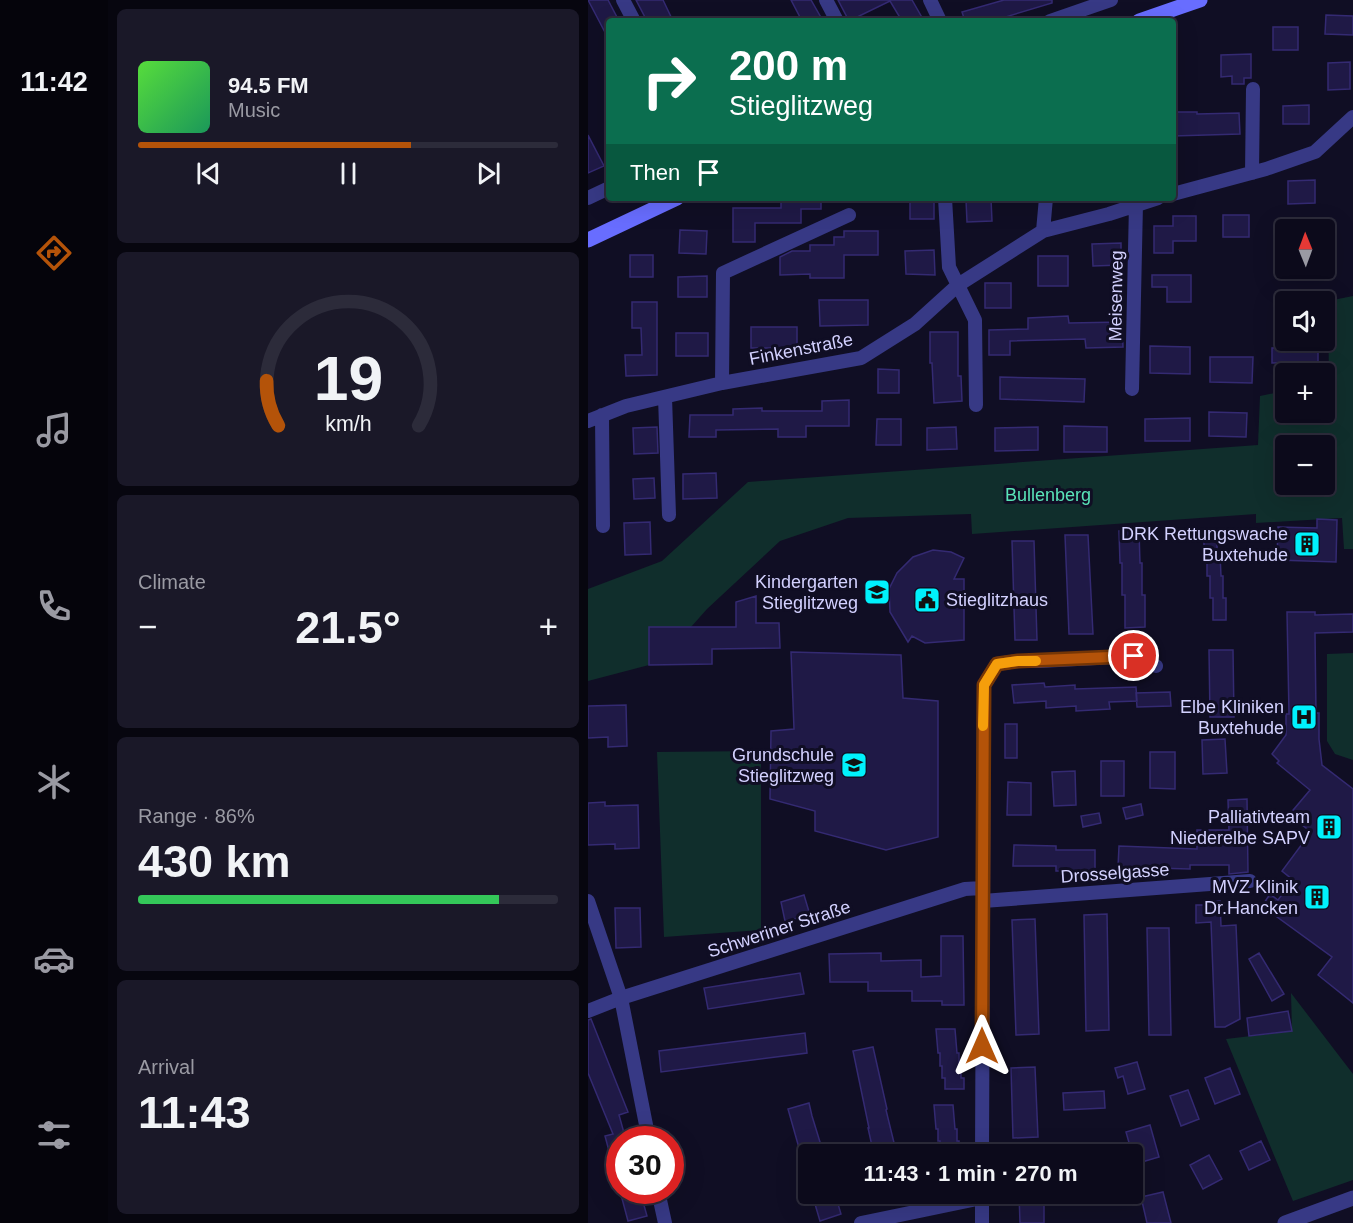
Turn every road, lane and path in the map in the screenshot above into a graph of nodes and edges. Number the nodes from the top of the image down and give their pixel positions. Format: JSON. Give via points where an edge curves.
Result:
{"nodes":[{"id":1,"x":623,"y":0,"type":"edge"},
{"id":2,"x":826,"y":0,"type":"edge"},
{"id":3,"x":930,"y":0,"type":"edge"},
{"id":4,"x":1111,"y":0,"type":"edge"},
{"id":5,"x":1200,"y":0,"type":"edge"},
{"id":6,"x":632,"y":18,"type":"edge"},
{"id":7,"x":835,"y":18,"type":"edge"},
{"id":8,"x":939,"y":18,"type":"edge"},
{"id":9,"x":1059,"y":18,"type":"edge"},
{"id":10,"x":1148,"y":18,"type":"edge"},
{"id":11,"x":1253,"y":88,"type":"dead end"},
{"id":12,"x":1353,"y":117,"type":"edge"},
{"id":13,"x":1252,"y":173,"type":"junction"},
{"id":14,"x":606,"y":189,"type":"edge"},
{"id":15,"x":1176,"y":193,"type":"edge"},
{"id":16,"x":588,"y":198,"type":"edge"},
{"id":17,"x":671,"y":201,"type":"edge"},
{"id":18,"x":945,"y":201,"type":"edge"},
{"id":19,"x":1046,"y":201,"type":"edge"},
{"id":20,"x":1147,"y":201,"type":"edge"},
{"id":21,"x":1136,"y":204,"type":"junction"},
{"id":22,"x":849,"y":215,"type":"dead end"},
{"id":23,"x":1043,"y":231,"type":"junction"},
{"id":24,"x":588,"y":240,"type":"edge"},
{"id":25,"x":958,"y":285,"type":"junction"},
{"id":26,"x":722,"y":383,"type":"junction"},
{"id":27,"x":1132,"y":389,"type":"dead end"},
{"id":28,"x":665,"y":397,"type":"junction"},
{"id":29,"x":976,"y":405,"type":"dead end"},
{"id":30,"x":602,"y":415,"type":"junction"},
{"id":31,"x":588,"y":421,"type":"edge"},
{"id":32,"x":669,"y":515,"type":"dead end"},
{"id":33,"x":603,"y":526,"type":"dead end"},
{"id":34,"x":1156,"y":666,"type":"dead end"},
{"id":35,"x":1250,"y":881,"type":"dead end"},
{"id":36,"x":982,"y":895,"type":"junction"},
{"id":37,"x":588,"y":901,"type":"edge"},
{"id":38,"x":621,"y":998,"type":"junction"},
{"id":39,"x":588,"y":1011,"type":"edge"},
{"id":40,"x":646,"y":1126,"type":"edge"},
{"id":41,"x":982,"y":1144,"type":"edge"},
{"id":42,"x":1353,"y":1198,"type":"edge"},
{"id":43,"x":660,"y":1204,"type":"edge"},
{"id":44,"x":946,"y":1204,"type":"edge"},
{"id":45,"x":982,"y":1204,"type":"edge"},
{"id":46,"x":664,"y":1223,"type":"edge"},
{"id":47,"x":861,"y":1223,"type":"edge"},
{"id":48,"x":982,"y":1223,"type":"edge"},
{"id":49,"x":1285,"y":1223,"type":"edge"}],
"edges":[{"from":1,"to":6,"type":"street"},
{"from":2,"to":7,"type":"street"},
{"from":3,"to":8,"type":"street"},
{"from":4,"to":9,"type":"street"},
{"from":5,"to":10,"type":"main road"},
{"from":11,"to":13,"type":"street"},
{"from":12,"to":13,"type":"street","via":[[1316,152]]},
{"from":13,"to":15,"type":"street"},
{"from":14,"to":16,"type":"street"},
{"from":17,"to":24,"type":"main road"},
{"from":18,"to":25,"type":"street","via":[[949,267]]},
{"from":19,"to":23,"type":"street"},
{"from":20,"to":21,"type":"street","name":"Finkenstraße"},
{"from":21,"to":23,"type":"street","name":"Finkenstraße"},
{"from":21,"to":27,"type":"street","name":"Meisenweg"},
{"from":22,"to":26,"type":"street","via":[[723,273]]},
{"from":23,"to":25,"type":"street","name":"Finkenstraße"},
{"from":25,"to":26,"type":"street","name":"Finkenstraße","via":[[915,324],[861,358]]},
{"from":25,"to":29,"type":"street","via":[[975,320]]},
{"from":26,"to":28,"type":"street","name":"Finkenstraße"},
{"from":28,"to":30,"type":"street","name":"Finkenstraße"},
{"from":28,"to":32,"type":"street"},
{"from":30,"to":31,"type":"street","name":"Finkenstraße"},
{"from":30,"to":33,"type":"street"},
{"from":34,"to":36,"type":"street","via":[[1134,656],[997,664],[984,685]]},
{"from":35,"to":36,"type":"street","name":"Drosselgasse"},
{"from":36,"to":38,"type":"street","name":"Schweriner Straße","via":[[965,889]]},
{"from":36,"to":41,"type":"street"},
{"from":37,"to":38,"type":"street"},
{"from":38,"to":39,"type":"street","name":"Schweriner Straße"},
{"from":38,"to":40,"type":"street"},
{"from":42,"to":49,"type":"street"},
{"from":43,"to":46,"type":"street"},
{"from":44,"to":47,"type":"street"},
{"from":45,"to":48,"type":"street"}]}
